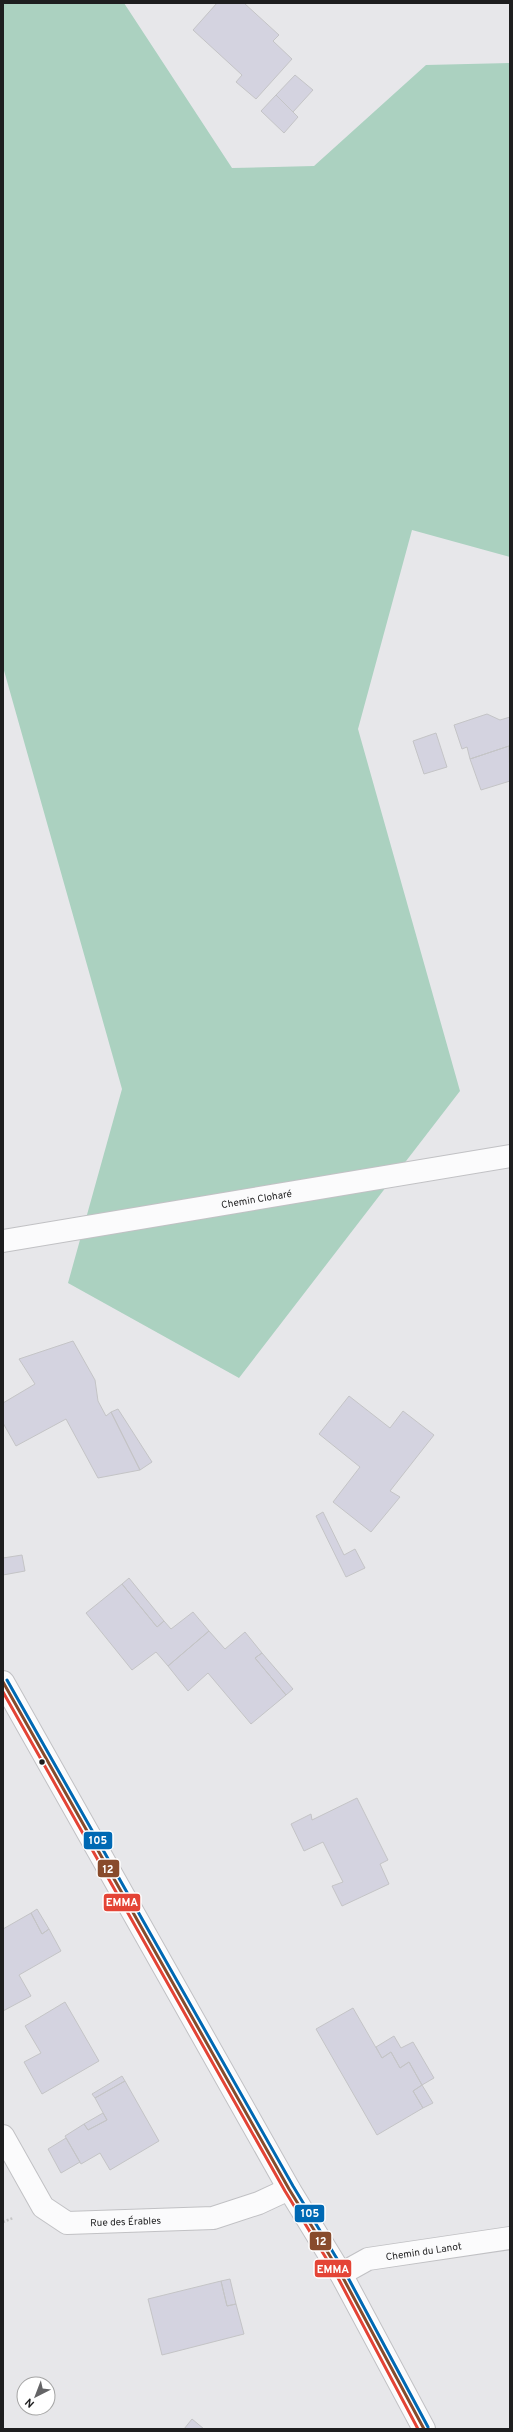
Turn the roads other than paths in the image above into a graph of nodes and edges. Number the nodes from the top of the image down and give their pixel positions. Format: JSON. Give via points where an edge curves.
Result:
{"nodes":[{"id":1,"x":510,"y":1156,"type":"edge"},
{"id":2,"x":3,"y":1241,"type":"edge"},
{"id":3,"x":3,"y":1682,"type":"edge"},
{"id":4,"x":3,"y":2136,"type":"edge"},
{"id":5,"x":289,"y":2189,"type":"junction"},
{"id":6,"x":510,"y":2238,"type":"edge"},
{"id":7,"x":341,"y":2274,"type":"junction"},
{"id":8,"x":424,"y":2429,"type":"edge"}],
"edges":[{"from":1,"to":2,"type":"street","name":"Chemin Cloharé"},
{"from":3,"to":5,"type":"street"},
{"from":4,"to":5,"type":"street","name":"Rue des Érables","via":[[43,2207],[67,2223],[213,2218],[260,2203]]},
{"from":5,"to":7,"type":"street"},
{"from":6,"to":7,"type":"street","name":"Chemin du Lanot","via":[[368,2259]]},
{"from":7,"to":8,"type":"street"}]}
